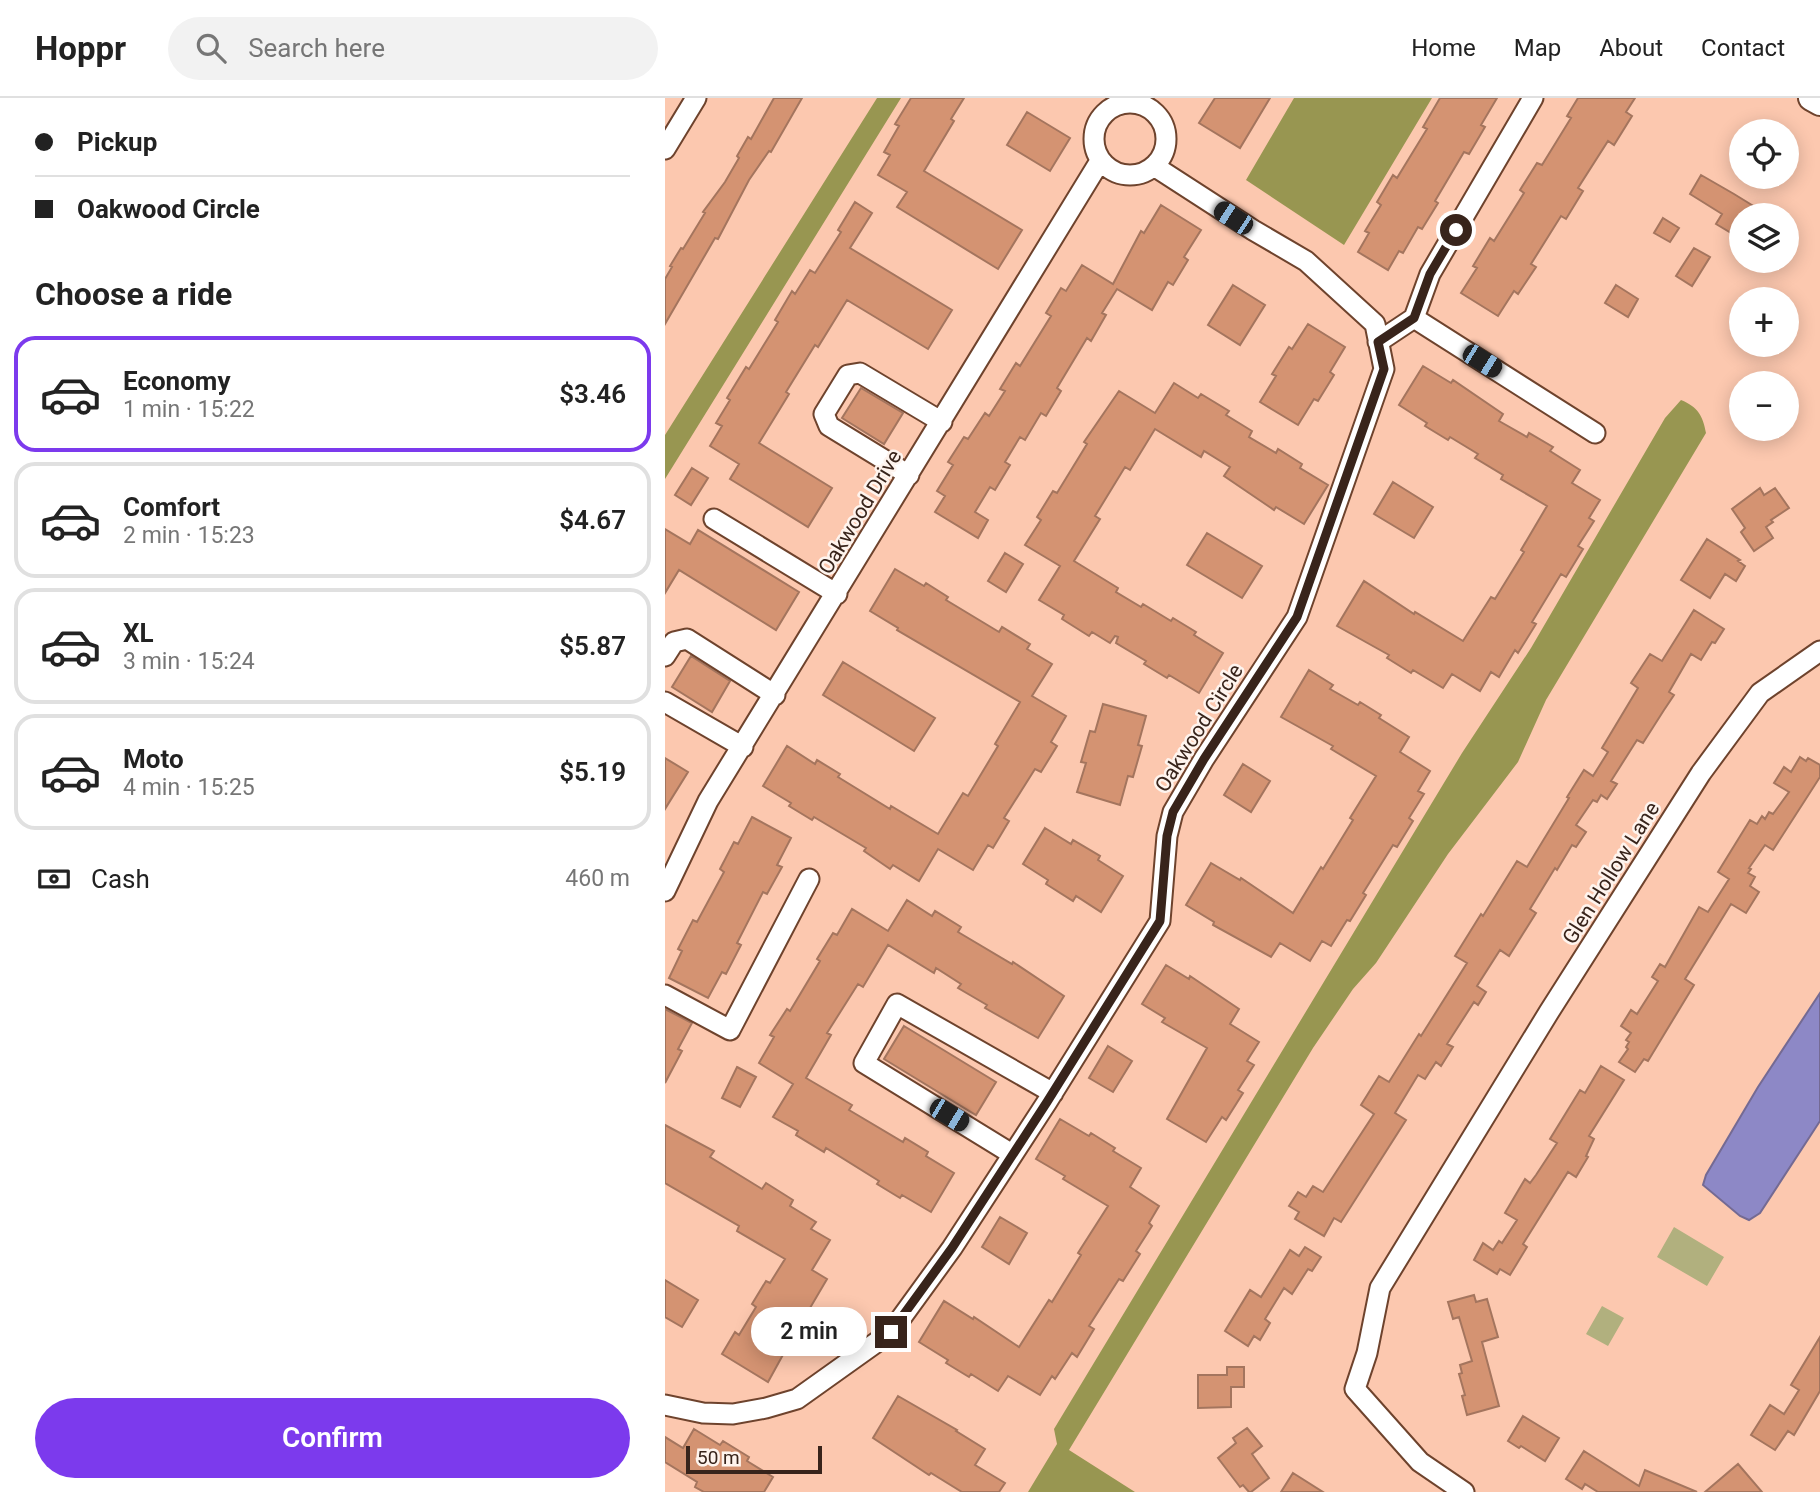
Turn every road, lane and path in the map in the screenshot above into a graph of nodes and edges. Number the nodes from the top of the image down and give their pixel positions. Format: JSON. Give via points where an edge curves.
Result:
{"nodes":[{"id":1,"x":696,"y":98,"type":"edge"},
{"id":2,"x":1532,"y":98,"type":"edge"},
{"id":3,"x":1811,"y":98,"type":"edge"},
{"id":4,"x":1124,"y":100,"type":"edge"},
{"id":5,"x":1820,"y":103,"type":"edge"},
{"id":6,"x":1155,"y":104,"type":"edge"},
{"id":7,"x":665,"y":149,"type":"edge"},
{"id":8,"x":1100,"y":161,"type":"junction"},
{"id":9,"x":1154,"y":166,"type":"junction"},
{"id":10,"x":1414,"y":318,"type":"junction"},
{"id":11,"x":1378,"y":342,"type":"junction"},
{"id":12,"x":941,"y":422,"type":"junction"},
{"id":13,"x":1595,"y":433,"type":"dead end"},
{"id":14,"x":909,"y":475,"type":"junction"},
{"id":15,"x":714,"y":519,"type":"dead end"},
{"id":16,"x":837,"y":594,"type":"junction"},
{"id":17,"x":1820,"y":652,"type":"edge"},
{"id":18,"x":665,"y":656,"type":"edge"},
{"id":19,"x":775,"y":695,"type":"junction"},
{"id":20,"x":665,"y":702,"type":"edge"},
{"id":21,"x":743,"y":747,"type":"junction"},
{"id":22,"x":809,"y":879,"type":"dead end"},
{"id":23,"x":665,"y":891,"type":"edge"},
{"id":24,"x":665,"y":995,"type":"edge"},
{"id":25,"x":1053,"y":1093,"type":"junction"},
{"id":26,"x":1012,"y":1154,"type":"junction"},
{"id":27,"x":665,"y":1405,"type":"edge"},
{"id":28,"x":1464,"y":1492,"type":"edge"}],
"edges":[{"from":1,"to":7,"type":"street"},
{"from":2,"to":10,"type":"street","via":[[1430,274]]},
{"from":3,"to":5,"type":"street"},
{"from":4,"to":6,"type":"street"},
{"from":4,"to":8,"type":"street","via":[[1096,125],[1094,148]]},
{"from":6,"to":9,"type":"street","via":[[1166,136],[1165,148]]},
{"from":8,"to":9,"type":"street","via":[[1118,174],[1130,176]]},
{"from":8,"to":12,"type":"street","name":"Oakwood Drive"},
{"from":9,"to":11,"type":"street","name":"Oakwood Circle","via":[[1305,261],[1374,324]]},
{"from":10,"to":11,"type":"street"},
{"from":10,"to":13,"type":"street"},
{"from":11,"to":25,"type":"street","name":"Oakwood Circle","via":[[1384,369],[1297,617],[1183,791],[1167,836],[1160,921]]},
{"from":12,"to":14,"type":"street","name":"Oakwood Drive"},
{"from":12,"to":14,"type":"street","via":[[860,373],[848,375],[824,414],[829,426]]},
{"from":14,"to":16,"type":"street","name":"Oakwood Drive"},
{"from":15,"to":16,"type":"street"},
{"from":16,"to":19,"type":"street","name":"Oakwood Drive"},
{"from":17,"to":28,"type":"street","name":"Glen Hollow Lane","via":[[1761,693],[1701,773],[1380,1288],[1355,1390],[1420,1462]]},
{"from":18,"to":19,"type":"street","via":[[674,642],[687,639]]},
{"from":19,"to":21,"type":"street","name":"Oakwood Drive"},
{"from":20,"to":21,"type":"street"},
{"from":21,"to":23,"type":"street","name":"Oakwood Drive","via":[[708,801]]},
{"from":22,"to":24,"type":"street","via":[[730,1030]]},
{"from":25,"to":26,"type":"street","name":"Oakwood Circle"},
{"from":25,"to":26,"type":"street","via":[[897,1004],[864,1063]]},
{"from":26,"to":27,"type":"street","name":"Oakwood Circle","via":[[891,1332],[797,1399],[733,1414]]}]}
